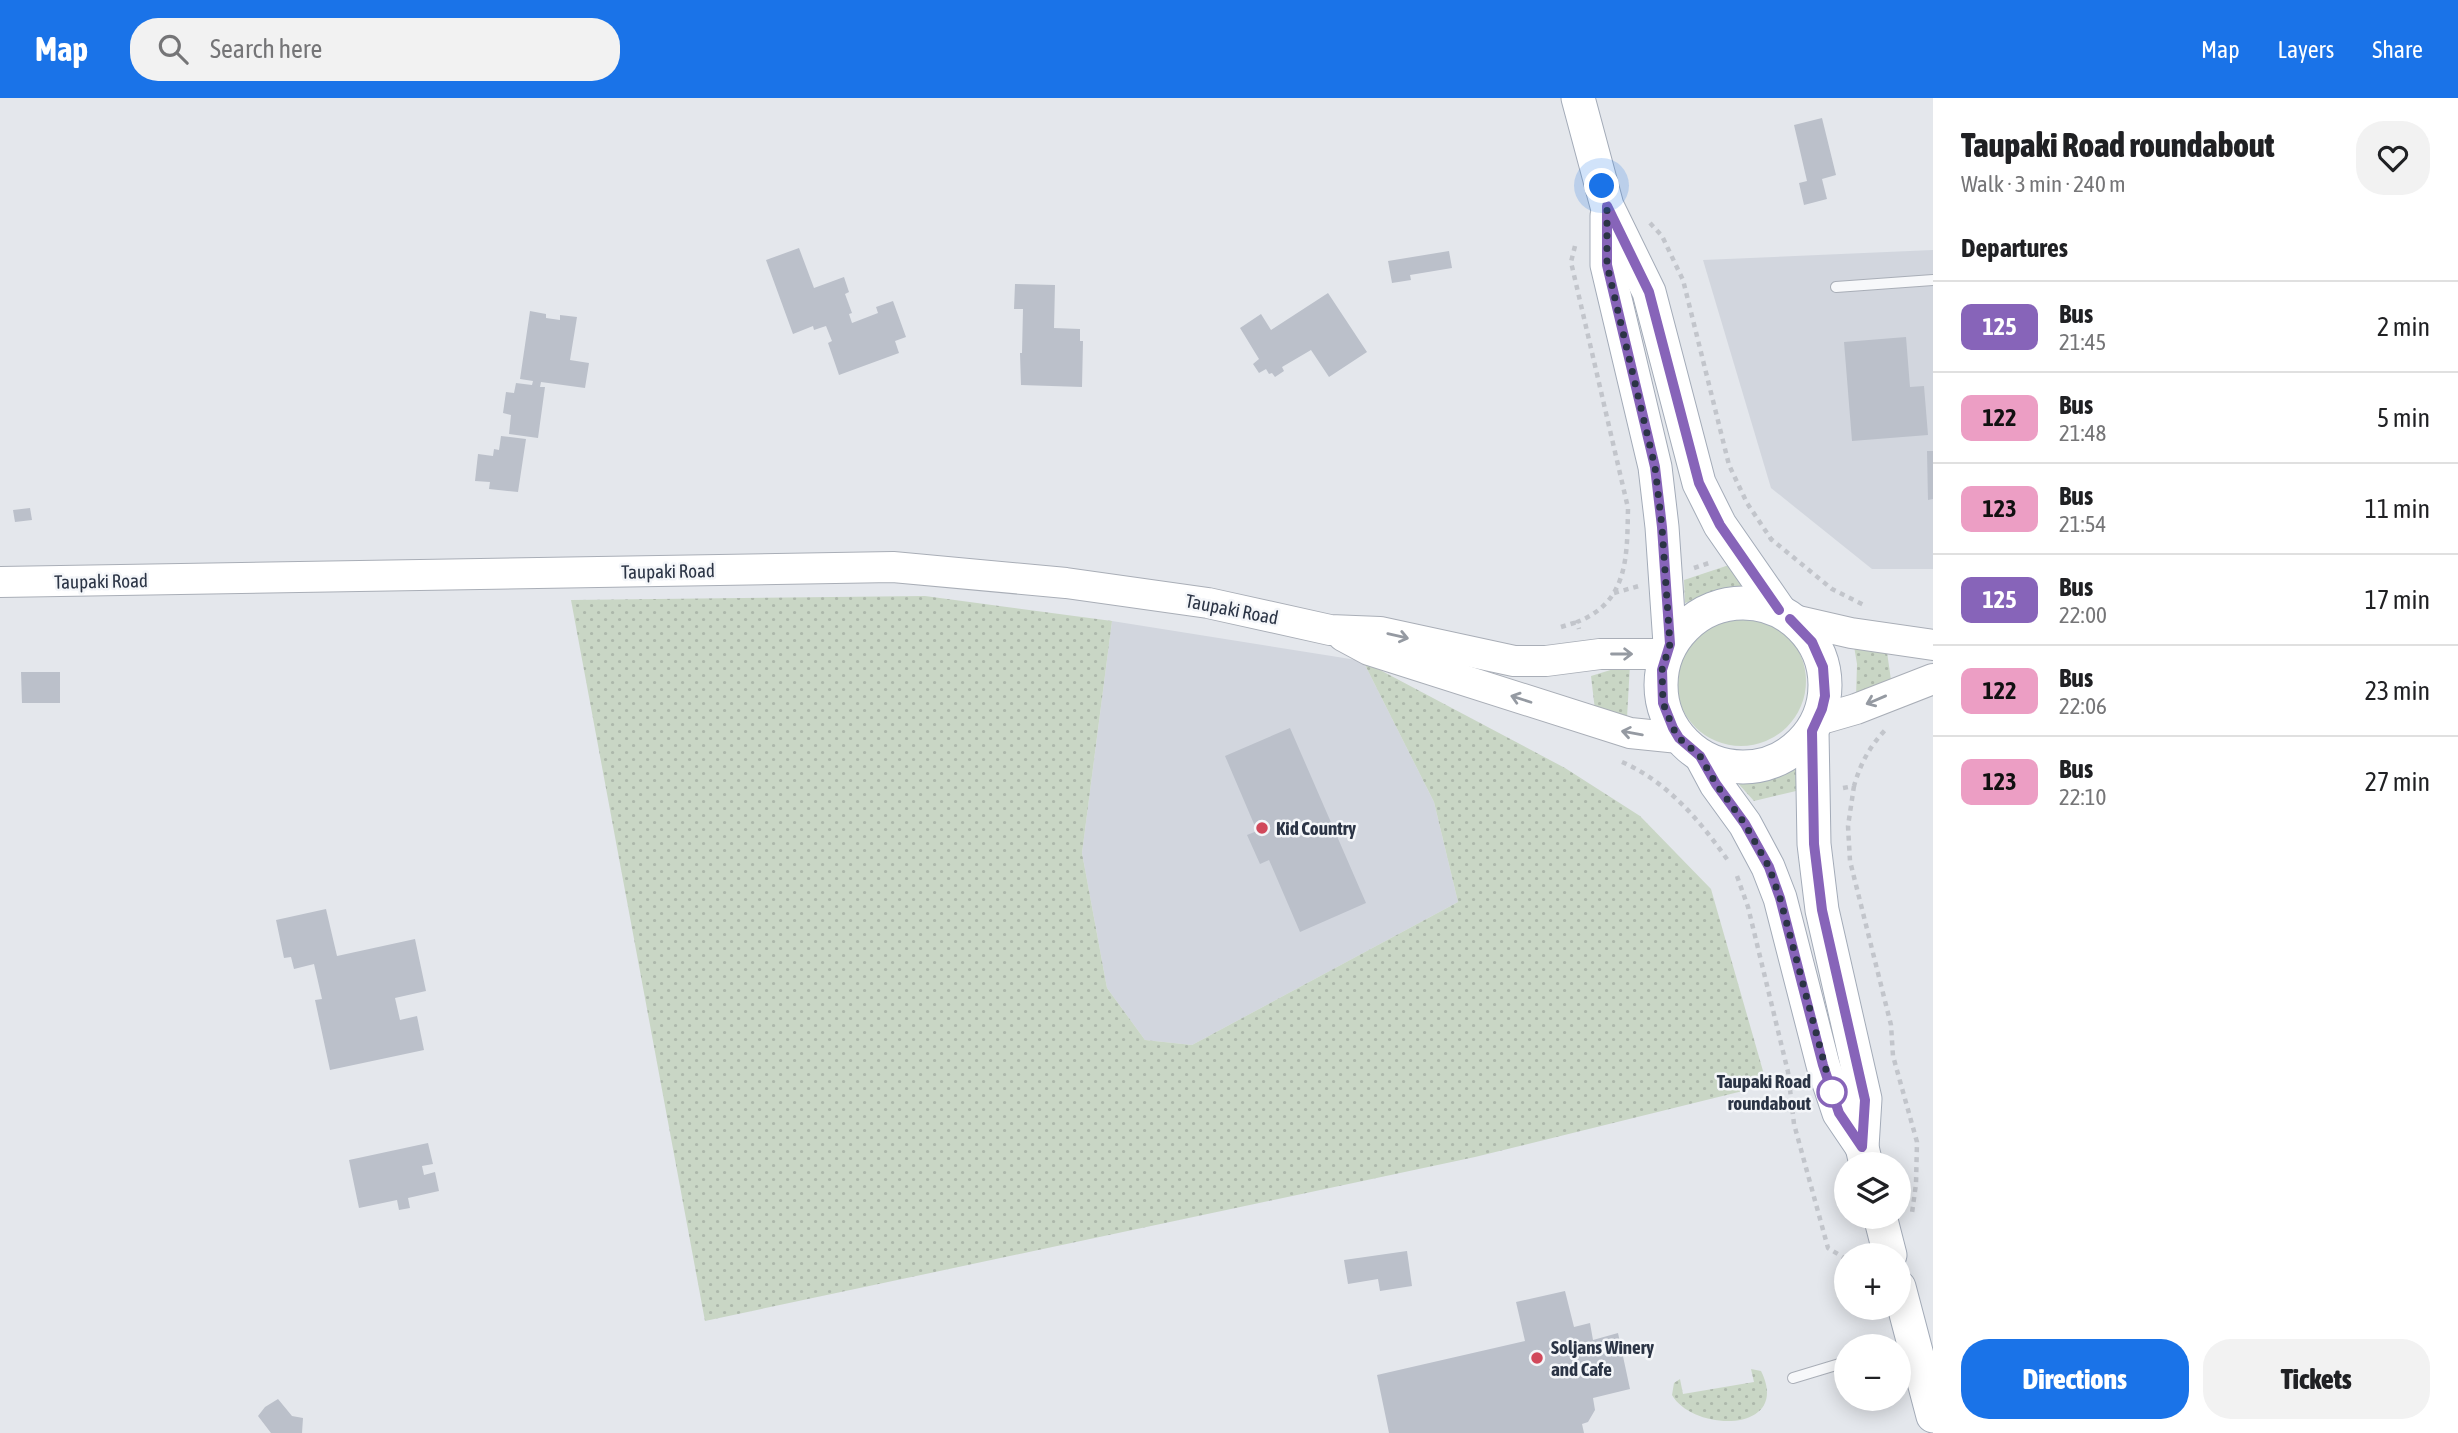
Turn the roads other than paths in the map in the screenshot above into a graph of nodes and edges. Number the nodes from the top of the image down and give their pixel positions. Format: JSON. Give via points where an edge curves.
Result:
{"nodes":[{"id":1,"x":1578,"y":98,"type":"edge"},
{"id":2,"x":1607,"y":206,"type":"junction"},
{"id":3,"x":1933,"y":280,"type":"edge"},
{"id":4,"x":1836,"y":286,"type":"dead end"},
{"id":5,"x":0,"y":582,"type":"edge"},
{"id":6,"x":1784,"y":614,"type":"junction"},
{"id":7,"x":1330,"y":630,"type":"junction"},
{"id":8,"x":1933,"y":645,"type":"edge"},
{"id":9,"x":1667,"y":649,"type":"junction"},
{"id":10,"x":1933,"y":679,"type":"edge"},
{"id":11,"x":1815,"y":725,"type":"junction"},
{"id":12,"x":1690,"y":747,"type":"junction"},
{"id":13,"x":1862,"y":1152,"type":"edge"},
{"id":14,"x":1864,"y":1152,"type":"edge"},
{"id":15,"x":1911,"y":1357,"type":"edge"},
{"id":16,"x":1834,"y":1366,"type":"edge"},
{"id":17,"x":1793,"y":1378,"type":"dead end"},
{"id":18,"x":1933,"y":1416,"type":"edge"}],
"edges":[{"from":1,"to":2,"type":"main road"},
{"from":2,"to":6,"type":"main road","via":[[1649,292],[1699,483],[1720,525]]},
{"from":2,"to":9,"type":"main road","via":[[1607,265],[1655,467]]},
{"from":3,"to":4,"type":"lane"},
{"from":5,"to":7,"type":"street","name":"Taupaki Road","via":[[893,567],[1176,598]]},
{"from":6,"to":8,"type":"street","via":[[1851,633]]},
{"from":6,"to":9,"type":"main road","via":[[1748,603],[1720,606],[1695,618]]},
{"from":6,"to":11,"type":"main road","via":[[1812,642],[1823,667],[1825,696]]},
{"from":7,"to":9,"type":"street","name":"Taupaki Road","one_way":true,"via":[[1380,632],[1514,662]]},
{"from":12,"to":7,"type":"street","name":"Taupaki Road","one_way":true,"via":[[1586,720],[1369,650]]},
{"from":9,"to":12,"type":"main road","via":[[1663,703],[1673,728]]},
{"from":10,"to":11,"type":"street","one_way":true},
{"from":11,"to":12,"type":"main road","via":[[1795,750],[1761,765],[1732,765]]},
{"from":11,"to":14,"type":"main road","via":[[1814,844],[1822,910],[1865,1100]]},
{"from":12,"to":13,"type":"main road","via":[[1745,824],[1769,867],[1823,1065],[1839,1113]]},
{"from":15,"to":18,"type":"main road"},
{"from":16,"to":17,"type":"lane"}]}
